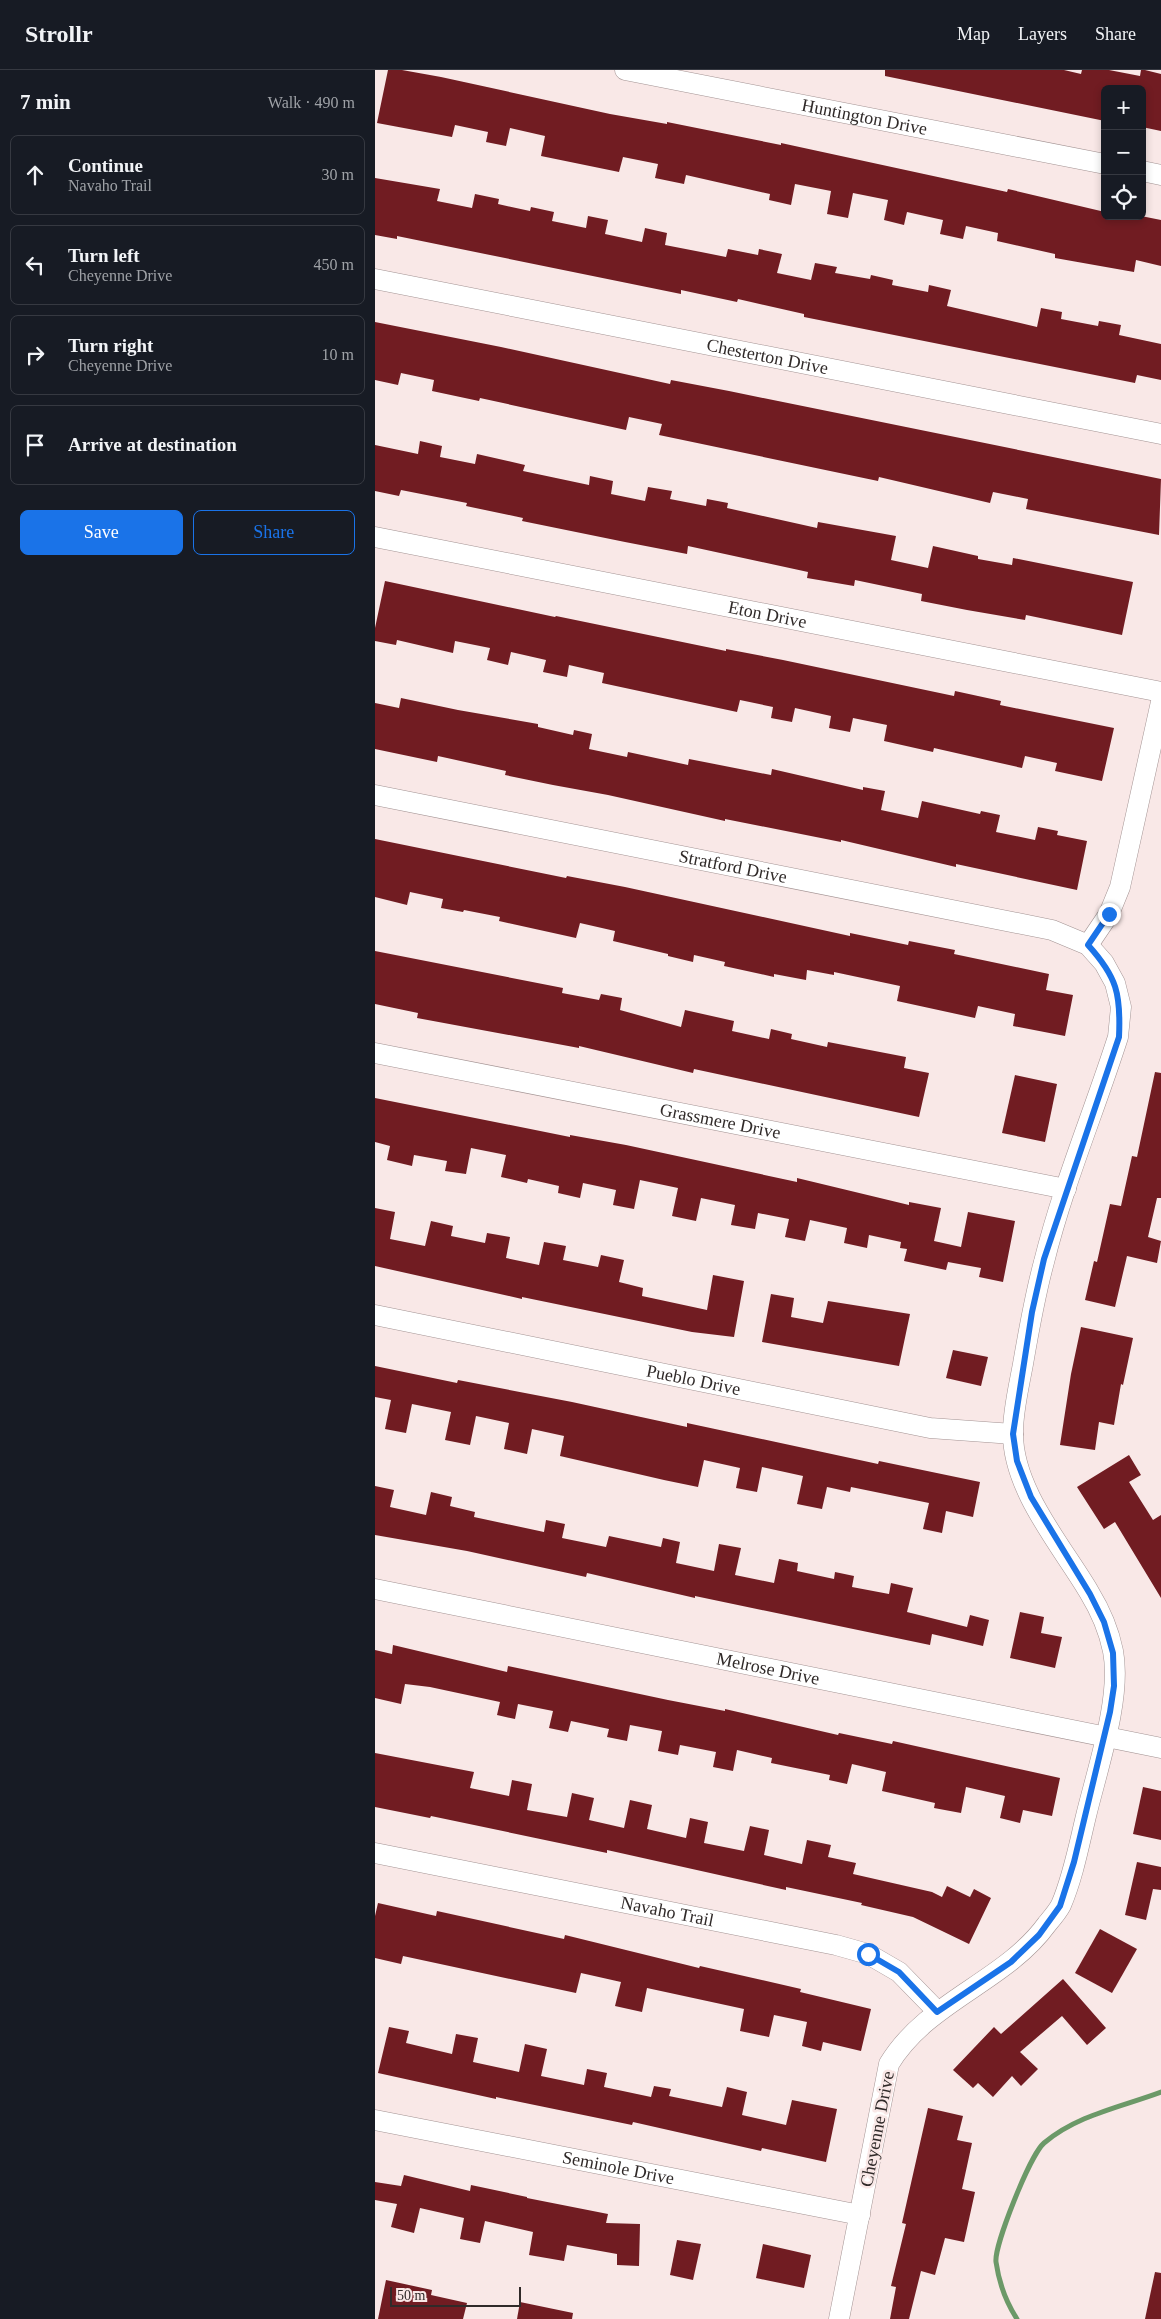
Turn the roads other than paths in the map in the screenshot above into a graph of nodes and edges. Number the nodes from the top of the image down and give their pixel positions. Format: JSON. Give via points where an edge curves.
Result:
{"nodes":[{"id":1,"x":625,"y":70,"type":"edge"},
{"id":2,"x":1101,"y":163,"type":"edge"},
{"id":3,"x":1146,"y":172,"type":"edge"},
{"id":4,"x":1161,"y":174,"type":"edge"},
{"id":5,"x":375,"y":279,"type":"edge"},
{"id":6,"x":1161,"y":434,"type":"edge"},
{"id":7,"x":375,"y":537,"type":"edge"},
{"id":8,"x":1161,"y":692,"type":"edge"},
{"id":9,"x":1161,"y":702,"type":"edge"},
{"id":10,"x":375,"y":795,"type":"edge"},
{"id":11,"x":1088,"y":945,"type":"junction"},
{"id":12,"x":375,"y":1053,"type":"edge"},
{"id":13,"x":1066,"y":1189,"type":"junction"},
{"id":14,"x":375,"y":1315,"type":"edge"},
{"id":15,"x":1013,"y":1434,"type":"junction"},
{"id":16,"x":375,"y":1589,"type":"edge"},
{"id":17,"x":1105,"y":1736,"type":"junction"},
{"id":18,"x":1161,"y":1748,"type":"edge"},
{"id":19,"x":375,"y":1853,"type":"edge"},
{"id":20,"x":937,"y":2012,"type":"junction"},
{"id":21,"x":375,"y":2120,"type":"edge"},
{"id":22,"x":860,"y":2215,"type":"junction"},
{"id":23,"x":839,"y":2319,"type":"edge"}],
"edges":[{"from":1,"to":2,"type":"street","name":"Huntington Drive"},
{"from":3,"to":4,"type":"street"},
{"from":5,"to":6,"type":"street","name":"Chesterton Drive"},
{"from":7,"to":8,"type":"street","name":"Eton Drive"},
{"from":9,"to":11,"type":"street","via":[[1120,887],[1109,914]]},
{"from":10,"to":11,"type":"street","name":"Stratford Drive","via":[[1052,930]]},
{"from":11,"to":13,"type":"street","name":"Cheyenne Drive","via":[[1104,963],[1115,983],[1121,1007],[1119,1037]]},
{"from":12,"to":13,"type":"street","name":"Grassmere Drive"},
{"from":13,"to":15,"type":"street","name":"Cheyenne Drive","via":[[1044,1259],[1032,1312]]},
{"from":14,"to":15,"type":"street","name":"Pueblo Drive","via":[[930,1428]]},
{"from":15,"to":17,"type":"street","name":"Cheyenne Drive","via":[[1017,1461],[1031,1497],[1104,1622],[1113,1653],[1114,1686]]},
{"from":16,"to":17,"type":"street","name":"Melrose Drive"},
{"from":17,"to":18,"type":"street","name":"Melrose Drive"},
{"from":17,"to":20,"type":"street","name":"Cheyenne Drive","via":[[1060,1906],[1039,1935],[1011,1962]]},
{"from":19,"to":20,"type":"street","name":"Navaho Trail","via":[[837,1945],[868,1954],[899,1972]]},
{"from":20,"to":22,"type":"street","name":"Cheyenne Drive","via":[[905,2041],[889,2064]]},
{"from":21,"to":22,"type":"street","name":"Seminole Drive"},
{"from":22,"to":23,"type":"street","name":"Cheyenne Drive"}]}
